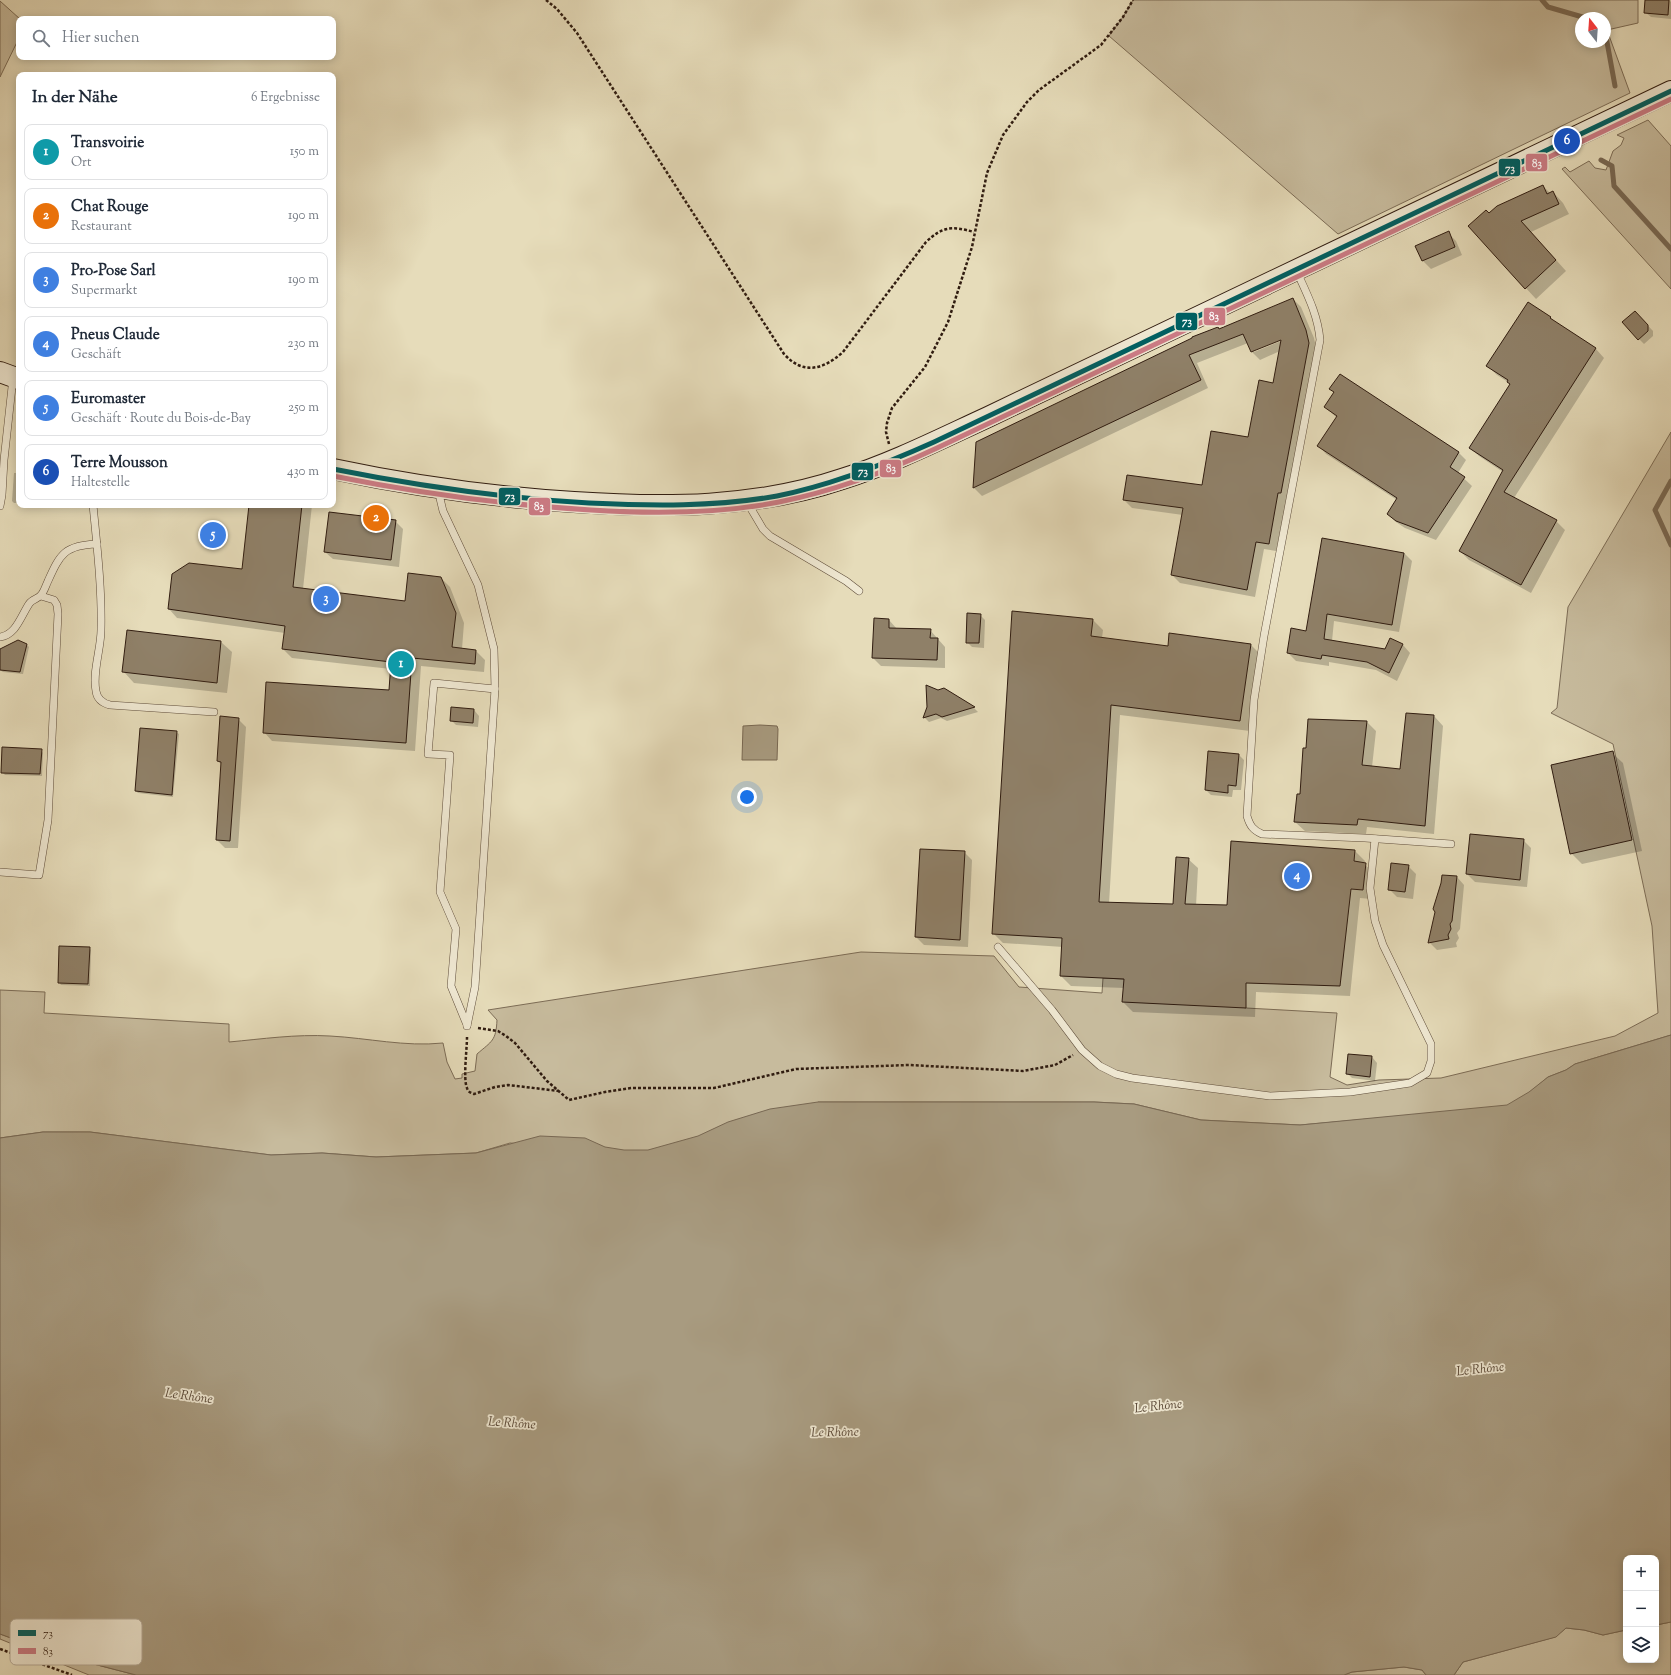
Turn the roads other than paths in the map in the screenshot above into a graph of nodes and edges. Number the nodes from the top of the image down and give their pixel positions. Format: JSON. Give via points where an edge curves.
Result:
{"nodes":[{"id":1,"x":1671,"y":91,"type":"edge"},
{"id":2,"x":1296,"y":270,"type":"junction"},
{"id":3,"x":11,"y":376,"type":"edge"},
{"id":4,"x":336,"y":470,"type":"edge"},
{"id":5,"x":437,"y":488,"type":"junction"},
{"id":6,"x":746,"y":500,"type":"junction"},
{"id":7,"x":0,"y":506,"type":"edge"},
{"id":8,"x":93,"y":508,"type":"edge"},
{"id":9,"x":97,"y":544,"type":"junction"},
{"id":10,"x":859,"y":592,"type":"dead end"},
{"id":11,"x":41,"y":596,"type":"junction"},
{"id":12,"x":0,"y":638,"type":"edge"},
{"id":13,"x":495,"y":689,"type":"junction"},
{"id":14,"x":214,"y":712,"type":"dead end"},
{"id":15,"x":1375,"y":839,"type":"junction"},
{"id":16,"x":1451,"y":844,"type":"dead end"},
{"id":17,"x":0,"y":872,"type":"edge"},
{"id":18,"x":998,"y":947,"type":"dead end"}],
"edges":[{"from":1,"to":2,"type":"main road"},
{"from":2,"to":6,"type":"main road","via":[[894,460],[841,480]]},
{"from":2,"to":15,"type":"lane","via":[[1316,316],[1320,340],[1254,700],[1247,816],[1249,824],[1262,834]]},
{"from":3,"to":7,"type":"lane"},
{"from":4,"to":5,"type":"main road"},
{"from":5,"to":6,"type":"main road","via":[[549,501],[632,506],[679,506]]},
{"from":5,"to":13,"type":"lane","via":[[443,510],[478,585],[494,649]]},
{"from":6,"to":10,"type":"lane","via":[[770,536],[846,581]]},
{"from":8,"to":9,"type":"lane"},
{"from":9,"to":11,"type":"lane","via":[[72,548],[64,553],[58,559]]},
{"from":9,"to":14,"type":"lane","via":[[101,632],[95,686],[99,700],[110,705]]},
{"from":11,"to":12,"type":"lane","via":[[29,604],[14,630]]},
{"from":11,"to":17,"type":"lane","via":[[54,600],[58,614],[48,820],[40,875]]},
{"from":13,"to":13,"type":"lane","via":[[475,986],[467,1026],[452,986],[456,929],[440,892],[450,755],[428,754],[434,683]]},
{"from":15,"to":16,"type":"lane"},
{"from":15,"to":18,"type":"lane","via":[[1370,888],[1374,921],[1431,1044],[1431,1061],[1427,1072],[1410,1083],[1350,1092],[1270,1096],[1116,1074],[1100,1066],[1082,1050],[1052,1010]]}]}
